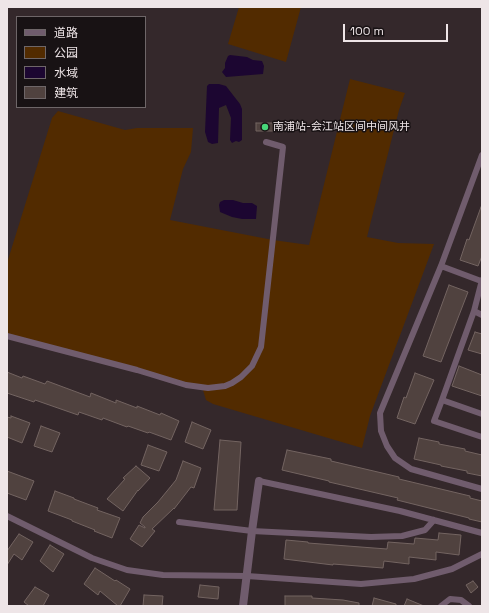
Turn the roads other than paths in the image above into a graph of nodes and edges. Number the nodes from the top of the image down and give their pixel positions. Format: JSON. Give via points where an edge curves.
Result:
{"nodes":[{"id":1,"x":266,"y":142,"type":"dead end"},
{"id":2,"x":482,"y":155,"type":"edge"},
{"id":3,"x":441,"y":266,"type":"junction"},
{"id":4,"x":482,"y":281,"type":"edge"},
{"id":5,"x":474,"y":312,"type":"junction"},
{"id":6,"x":482,"y":315,"type":"edge"},
{"id":7,"x":7,"y":336,"type":"edge"},
{"id":8,"x":442,"y":400,"type":"junction"},
{"id":9,"x":482,"y":414,"type":"edge"},
{"id":10,"x":482,"y":437,"type":"edge"},
{"id":11,"x":259,"y":481,"type":"joint"},
{"id":12,"x":482,"y":489,"type":"edge"},
{"id":13,"x":7,"y":516,"type":"edge"},
{"id":14,"x":434,"y":520,"type":"junction"},
{"id":15,"x":179,"y":522,"type":"dead end"},
{"id":16,"x":252,"y":531,"type":"junction"},
{"id":17,"x":482,"y":533,"type":"edge"},
{"id":18,"x":482,"y":554,"type":"edge"},
{"id":19,"x":247,"y":576,"type":"junction"},
{"id":20,"x":243,"y":606,"type":"edge"},
{"id":21,"x":441,"y":606,"type":"edge"},
{"id":22,"x":469,"y":606,"type":"edge"}],
"edges":[{"from":1,"to":7,"type":"street","via":[[283,147],[261,347],[252,366],[241,377],[224,386],[208,388],[186,385]]},
{"from":2,"to":3,"type":"street"},
{"from":3,"to":4,"type":"street"},
{"from":3,"to":12,"type":"street","via":[[380,413],[380,431],[395,458],[411,469]]},
{"from":4,"to":5,"type":"street"},
{"from":5,"to":6,"type":"street"},
{"from":5,"to":8,"type":"street"},
{"from":8,"to":9,"type":"street"},
{"from":8,"to":10,"type":"street","via":[[434,421]]},
{"from":11,"to":14,"type":"street"},
{"from":11,"to":16,"type":"street"},
{"from":13,"to":19,"type":"street","via":[[92,558],[127,570],[163,575]]},
{"from":14,"to":16,"type":"street","via":[[424,530],[402,536],[371,537]]},
{"from":14,"to":17,"type":"street"},
{"from":15,"to":16,"type":"street"},
{"from":16,"to":19,"type":"street"},
{"from":18,"to":19,"type":"street","via":[[452,569],[414,579],[361,584]]},
{"from":19,"to":20,"type":"street"},
{"from":21,"to":22,"type":"street","via":[[450,599],[461,600]]}]}
